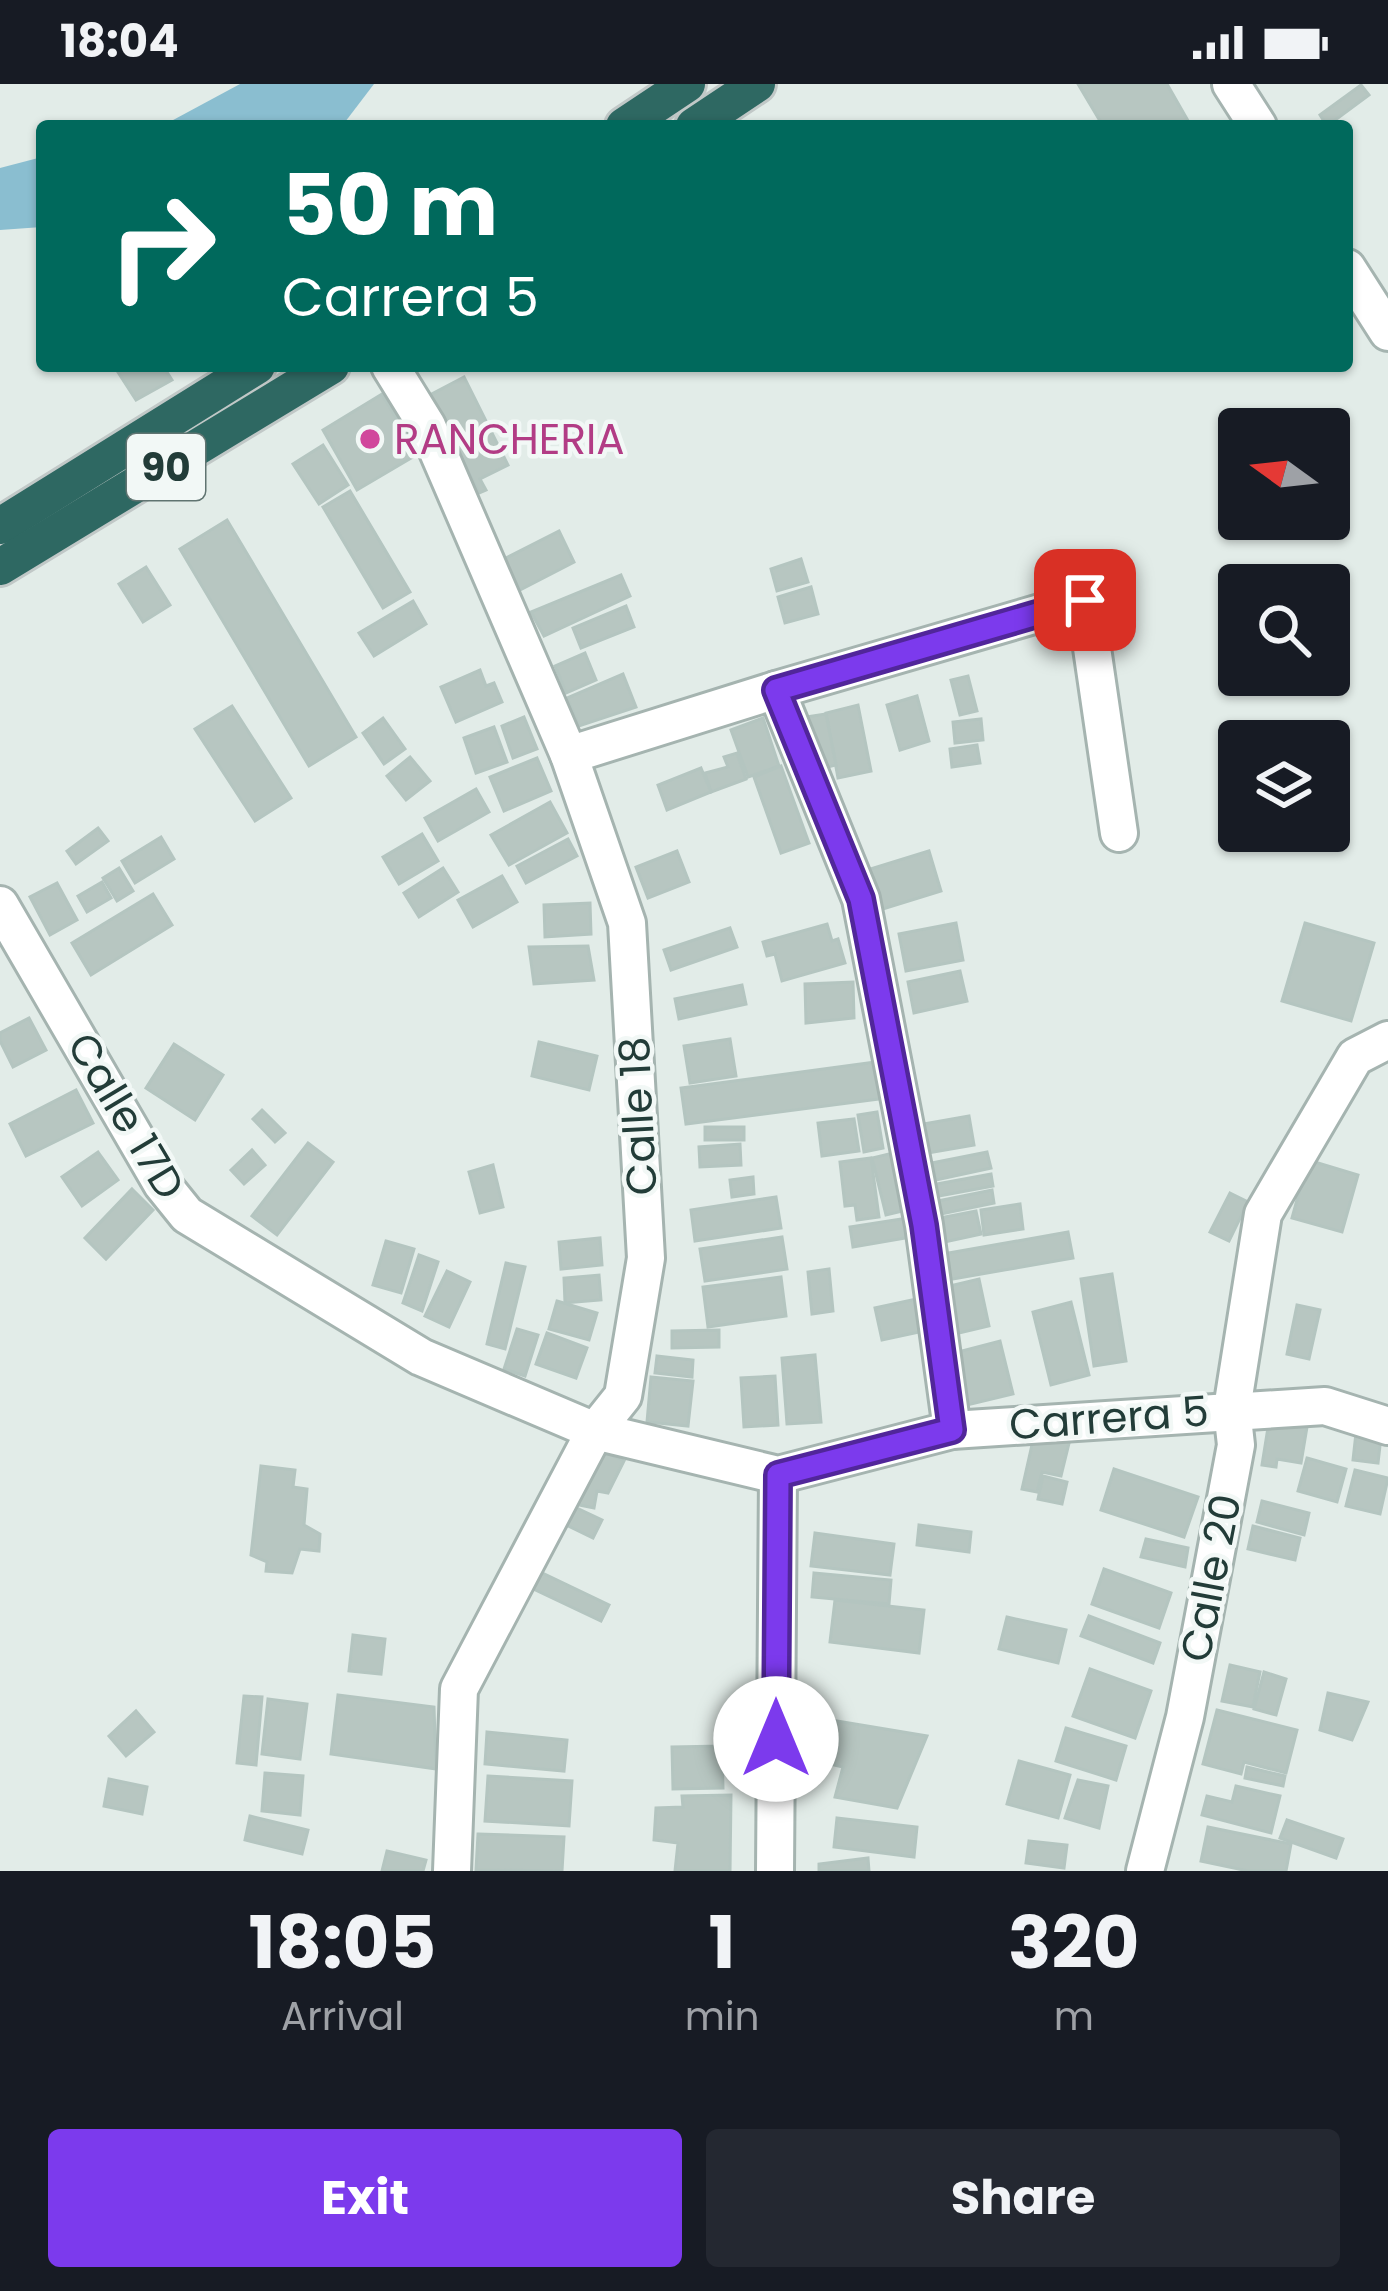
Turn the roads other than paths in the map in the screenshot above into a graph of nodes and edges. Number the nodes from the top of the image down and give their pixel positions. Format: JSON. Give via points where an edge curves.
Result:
{"nodes":[{"id":1,"x":687,"y":84,"type":"edge"},
{"id":2,"x":757,"y":84,"type":"edge"},
{"id":3,"x":1231,"y":84,"type":"edge"},
{"id":4,"x":633,"y":120,"type":"edge"},
{"id":5,"x":703,"y":120,"type":"edge"},
{"id":6,"x":1254,"y":120,"type":"edge"},
{"id":7,"x":1353,"y":277,"type":"edge"},
{"id":8,"x":1388,"y":332,"type":"edge"},
{"id":9,"x":247,"y":372,"type":"edge"},
{"id":10,"x":322,"y":372,"type":"edge"},
{"id":11,"x":394,"y":372,"type":"edge"},
{"id":12,"x":0,"y":526,"type":"edge"},
{"id":13,"x":0,"y":568,"type":"edge"},
{"id":14,"x":776,"y":690,"type":"junction"},
{"id":15,"x":569,"y":755,"type":"junction"},
{"id":16,"x":1119,"y":833,"type":"dead end"},
{"id":17,"x":0,"y":904,"type":"edge"},
{"id":18,"x":1388,"y":1040,"type":"edge"},
{"id":19,"x":421,"y":1357,"type":"joint"},
{"id":20,"x":1232,"y":1409,"type":"junction"},
{"id":21,"x":1388,"y":1426,"type":"edge"},
{"id":22,"x":952,"y":1430,"type":"junction"},
{"id":23,"x":595,"y":1431,"type":"junction"},
{"id":24,"x":778,"y":1475,"type":"junction"},
{"id":25,"x":452,"y":1871,"type":"edge"},
{"id":26,"x":775,"y":1871,"type":"edge"},
{"id":27,"x":1144,"y":1871,"type":"edge"}],
"edges":[{"from":1,"to":4,"type":"highway"},
{"from":2,"to":5,"type":"highway"},
{"from":3,"to":6,"type":"street"},
{"from":7,"to":8,"type":"street"},
{"from":9,"to":12,"type":"highway","number":"90"},
{"from":10,"to":13,"type":"highway","number":"90"},
{"from":11,"to":15,"type":"street","name":"Calle 18","via":[[428,426]]},
{"from":14,"to":15,"type":"street"},
{"from":14,"to":16,"type":"street","via":[[1085,600]]},
{"from":14,"to":22,"type":"street","via":[[861,899],[924,1225]]},
{"from":15,"to":23,"type":"street","name":"Calle 18","via":[[627,923],[646,1258],[623,1396]]},
{"from":17,"to":19,"type":"street","name":"Calle 17D","via":[[187,1215]]},
{"from":18,"to":20,"type":"street","name":"Calle 20","via":[[1355,1057],[1263,1214]]},
{"from":19,"to":23,"type":"street","name":"Carrera 5"},
{"from":20,"to":21,"type":"street","name":"Carrera 5","via":[[1325,1406]]},
{"from":20,"to":22,"type":"street","name":"Carrera 5"},
{"from":20,"to":27,"type":"street","name":"Calle 20","via":[[1236,1445],[1190,1695]]},
{"from":22,"to":24,"type":"street","name":"Carrera 5"},
{"from":23,"to":24,"type":"street","name":"Carrera 5"},
{"from":23,"to":25,"type":"street","name":"Calle 18","via":[[459,1690]]},
{"from":24,"to":26,"type":"street"}]}
